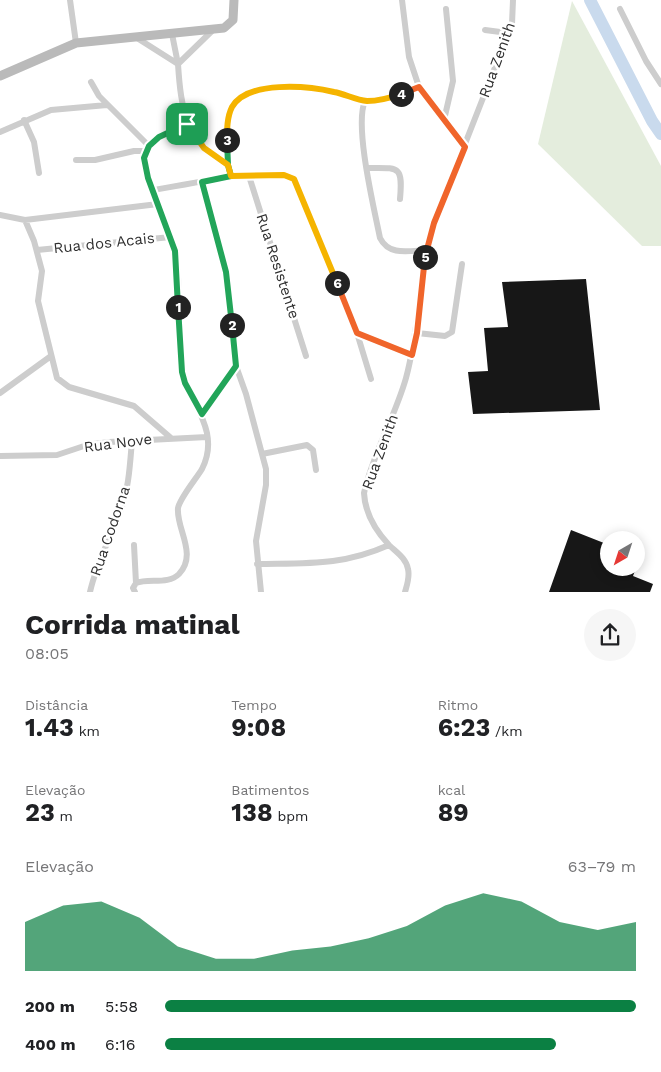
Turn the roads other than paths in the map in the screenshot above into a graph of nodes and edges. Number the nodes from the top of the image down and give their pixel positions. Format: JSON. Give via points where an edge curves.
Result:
{"nodes":[{"id":1,"x":70,"y":0,"type":"edge"},
{"id":2,"x":234,"y":0,"type":"edge"},
{"id":3,"x":402,"y":0,"type":"edge"},
{"id":4,"x":513,"y":0,"type":"edge"},
{"id":5,"x":446,"y":9,"type":"dead end"},
{"id":6,"x":620,"y":9,"type":"dead end"},
{"id":7,"x":214,"y":29,"type":"junction"},
{"id":8,"x":485,"y":30,"type":"dead end"},
{"id":9,"x":508,"y":33,"type":"junction"},
{"id":10,"x":172,"y":34,"type":"junction"},
{"id":11,"x":137,"y":38,"type":"junction"},
{"id":12,"x":76,"y":43,"type":"junction"},
{"id":13,"x":178,"y":64,"type":"junction"},
{"id":14,"x":0,"y":76,"type":"edge"},
{"id":15,"x":91,"y":82,"type":"dead end"},
{"id":16,"x":661,"y":84,"type":"edge"},
{"id":17,"x":419,"y":87,"type":"junction"},
{"id":18,"x":365,"y":101,"type":"junction"},
{"id":19,"x":107,"y":105,"type":"junction"},
{"id":20,"x":24,"y":120,"type":"junction"},
{"id":21,"x":444,"y":120,"type":"junction"},
{"id":22,"x":187,"y":124,"type":"junction"},
{"id":23,"x":0,"y":132,"type":"edge"},
{"id":24,"x":465,"y":147,"type":"junction"},
{"id":25,"x":147,"y":149,"type":"junction"},
{"id":26,"x":76,"y":160,"type":"dead end"},
{"id":27,"x":228,"y":165,"type":"junction"},
{"id":28,"x":368,"y":168,"type":"junction"},
{"id":29,"x":39,"y":173,"type":"dead end"},
{"id":30,"x":231,"y":176,"type":"junction"},
{"id":31,"x":249,"y":176,"type":"junction"},
{"id":32,"x":202,"y":182,"type":"junction"},
{"id":33,"x":154,"y":190,"type":"junction"},
{"id":34,"x":400,"y":199,"type":"dead end"},
{"id":35,"x":158,"y":204,"type":"junction"},
{"id":36,"x":0,"y":215,"type":"edge"},
{"id":37,"x":25,"y":220,"type":"junction"},
{"id":38,"x":171,"y":237,"type":"junction"},
{"id":39,"x":37,"y":250,"type":"junction"},
{"id":40,"x":426,"y":250,"type":"junction"},
{"id":41,"x":462,"y":264,"type":"dead end"},
{"id":42,"x":357,"y":333,"type":"junction"},
{"id":43,"x":417,"y":333,"type":"junction"},
{"id":44,"x":412,"y":355,"type":"junction"},
{"id":45,"x":51,"y":356,"type":"junction"},
{"id":46,"x":306,"y":356,"type":"dead end"},
{"id":47,"x":236,"y":366,"type":"junction"},
{"id":48,"x":371,"y":379,"type":"dead end"},
{"id":49,"x":0,"y":393,"type":"edge"},
{"id":50,"x":202,"y":414,"type":"junction"},
{"id":51,"x":207,"y":437,"type":"junction"},
{"id":52,"x":171,"y":438,"type":"junction"},
{"id":53,"x":132,"y":440,"type":"junction"},
{"id":54,"x":262,"y":454,"type":"junction"},
{"id":55,"x":0,"y":456,"type":"edge"},
{"id":56,"x":316,"y":470,"type":"dead end"},
{"id":57,"x":134,"y":545,"type":"dead end"},
{"id":58,"x":389,"y":545,"type":"junction"},
{"id":59,"x":257,"y":564,"type":"junction"},
{"id":60,"x":136,"y":583,"type":"junction"},
{"id":61,"x":90,"y":592,"type":"edge"},
{"id":62,"x":135,"y":592,"type":"edge"},
{"id":63,"x":261,"y":592,"type":"edge"},
{"id":64,"x":405,"y":592,"type":"edge"}],
"edges":[{"from":1,"to":12,"type":"street"},
{"from":2,"to":7,"type":"main road","via":[[230,25]]},
{"from":3,"to":17,"type":"street","via":[[409,56]]},
{"from":4,"to":9,"type":"street","name":"Rua Zenith","via":[[512,24]]},
{"from":5,"to":21,"type":"street","via":[[453,81]]},
{"from":6,"to":16,"type":"street"},
{"from":7,"to":10,"type":"main road"},
{"from":7,"to":13,"type":"street"},
{"from":8,"to":9,"type":"street"},
{"from":9,"to":24,"type":"street","name":"Rua Zenith"},
{"from":10,"to":11,"type":"main road"},
{"from":10,"to":13,"type":"street"},
{"from":11,"to":12,"type":"main road"},
{"from":11,"to":13,"type":"street"},
{"from":12,"to":14,"type":"main road"},
{"from":13,"to":22,"type":"street"},
{"from":15,"to":19,"type":"street"},
{"from":17,"to":18,"type":"street","via":[[383,100]]},
{"from":17,"to":21,"type":"street"},
{"from":18,"to":27,"type":"street","via":[[310,87],[251,91],[240,98],[229,113]]},
{"from":18,"to":28,"type":"street","via":[[361,114]]},
{"from":19,"to":20,"type":"street","via":[[51,110]]},
{"from":19,"to":25,"type":"street","via":[[134,129]]},
{"from":20,"to":23,"type":"street"},
{"from":20,"to":29,"type":"street","via":[[34,142]]},
{"from":21,"to":24,"type":"street"},
{"from":22,"to":25,"type":"street","via":[[159,137]]},
{"from":22,"to":27,"type":"street","via":[[204,148]]},
{"from":24,"to":40,"type":"street","name":"Rua Zenith"},
{"from":25,"to":26,"type":"street","via":[[95,160]]},
{"from":25,"to":33,"type":"street","via":[[144,166]]},
{"from":27,"to":30,"type":"street"},
{"from":28,"to":34,"type":"street","via":[[398,171],[402,178]]},
{"from":28,"to":40,"type":"street","via":[[383,244],[394,251]]},
{"from":30,"to":31,"type":"street"},
{"from":30,"to":32,"type":"street"},
{"from":31,"to":42,"type":"street","via":[[284,175],[298,184]]},
{"from":31,"to":46,"type":"street","name":"Rua Resistente"},
{"from":32,"to":33,"type":"street"},
{"from":32,"to":47,"type":"street","via":[[226,272]]},
{"from":33,"to":35,"type":"street"},
{"from":35,"to":37,"type":"street"},
{"from":35,"to":38,"type":"street"},
{"from":36,"to":37,"type":"street"},
{"from":37,"to":39,"type":"street"},
{"from":38,"to":39,"type":"street","name":"Rua dos Acais"},
{"from":38,"to":50,"type":"street","via":[[177,265],[182,372]]},
{"from":39,"to":45,"type":"street","via":[[42,271],[38,301]]},
{"from":40,"to":43,"type":"street","name":"Rua Zenith"},
{"from":41,"to":43,"type":"street","via":[[452,332],[444,336]]},
{"from":42,"to":44,"type":"street"},
{"from":42,"to":48,"type":"street"},
{"from":43,"to":44,"type":"street","name":"Rua Zenith"},
{"from":44,"to":58,"type":"street","name":"Rua Zenith","via":[[402,393],[364,493],[366,511]]},
{"from":45,"to":49,"type":"street"},
{"from":45,"to":52,"type":"street","via":[[57,378],[62,383],[134,406]]},
{"from":47,"to":50,"type":"street"},
{"from":47,"to":54,"type":"street"},
{"from":50,"to":51,"type":"street"},
{"from":51,"to":52,"type":"street","name":"Rua Nove"},
{"from":51,"to":60,"type":"street","via":[[204,464],[179,505],[179,520],[187,550],[182,571],[171,579]]},
{"from":52,"to":53,"type":"street","name":"Rua Nove"},
{"from":53,"to":55,"type":"street","name":"Rua Nove","via":[[87,445],[57,455]]},
{"from":53,"to":61,"type":"street","name":"Rua Codorna","via":[[121,511]]},
{"from":54,"to":56,"type":"street","via":[[307,445],[313,450]]},
{"from":54,"to":59,"type":"street","via":[[266,484],[258,530]]},
{"from":57,"to":60,"type":"street"},
{"from":58,"to":59,"type":"street","via":[[344,561]]},
{"from":58,"to":64,"type":"street","name":"Rua Zenith","via":[[404,559],[408,569]]},
{"from":59,"to":63,"type":"street"},
{"from":60,"to":62,"type":"street"}]}
